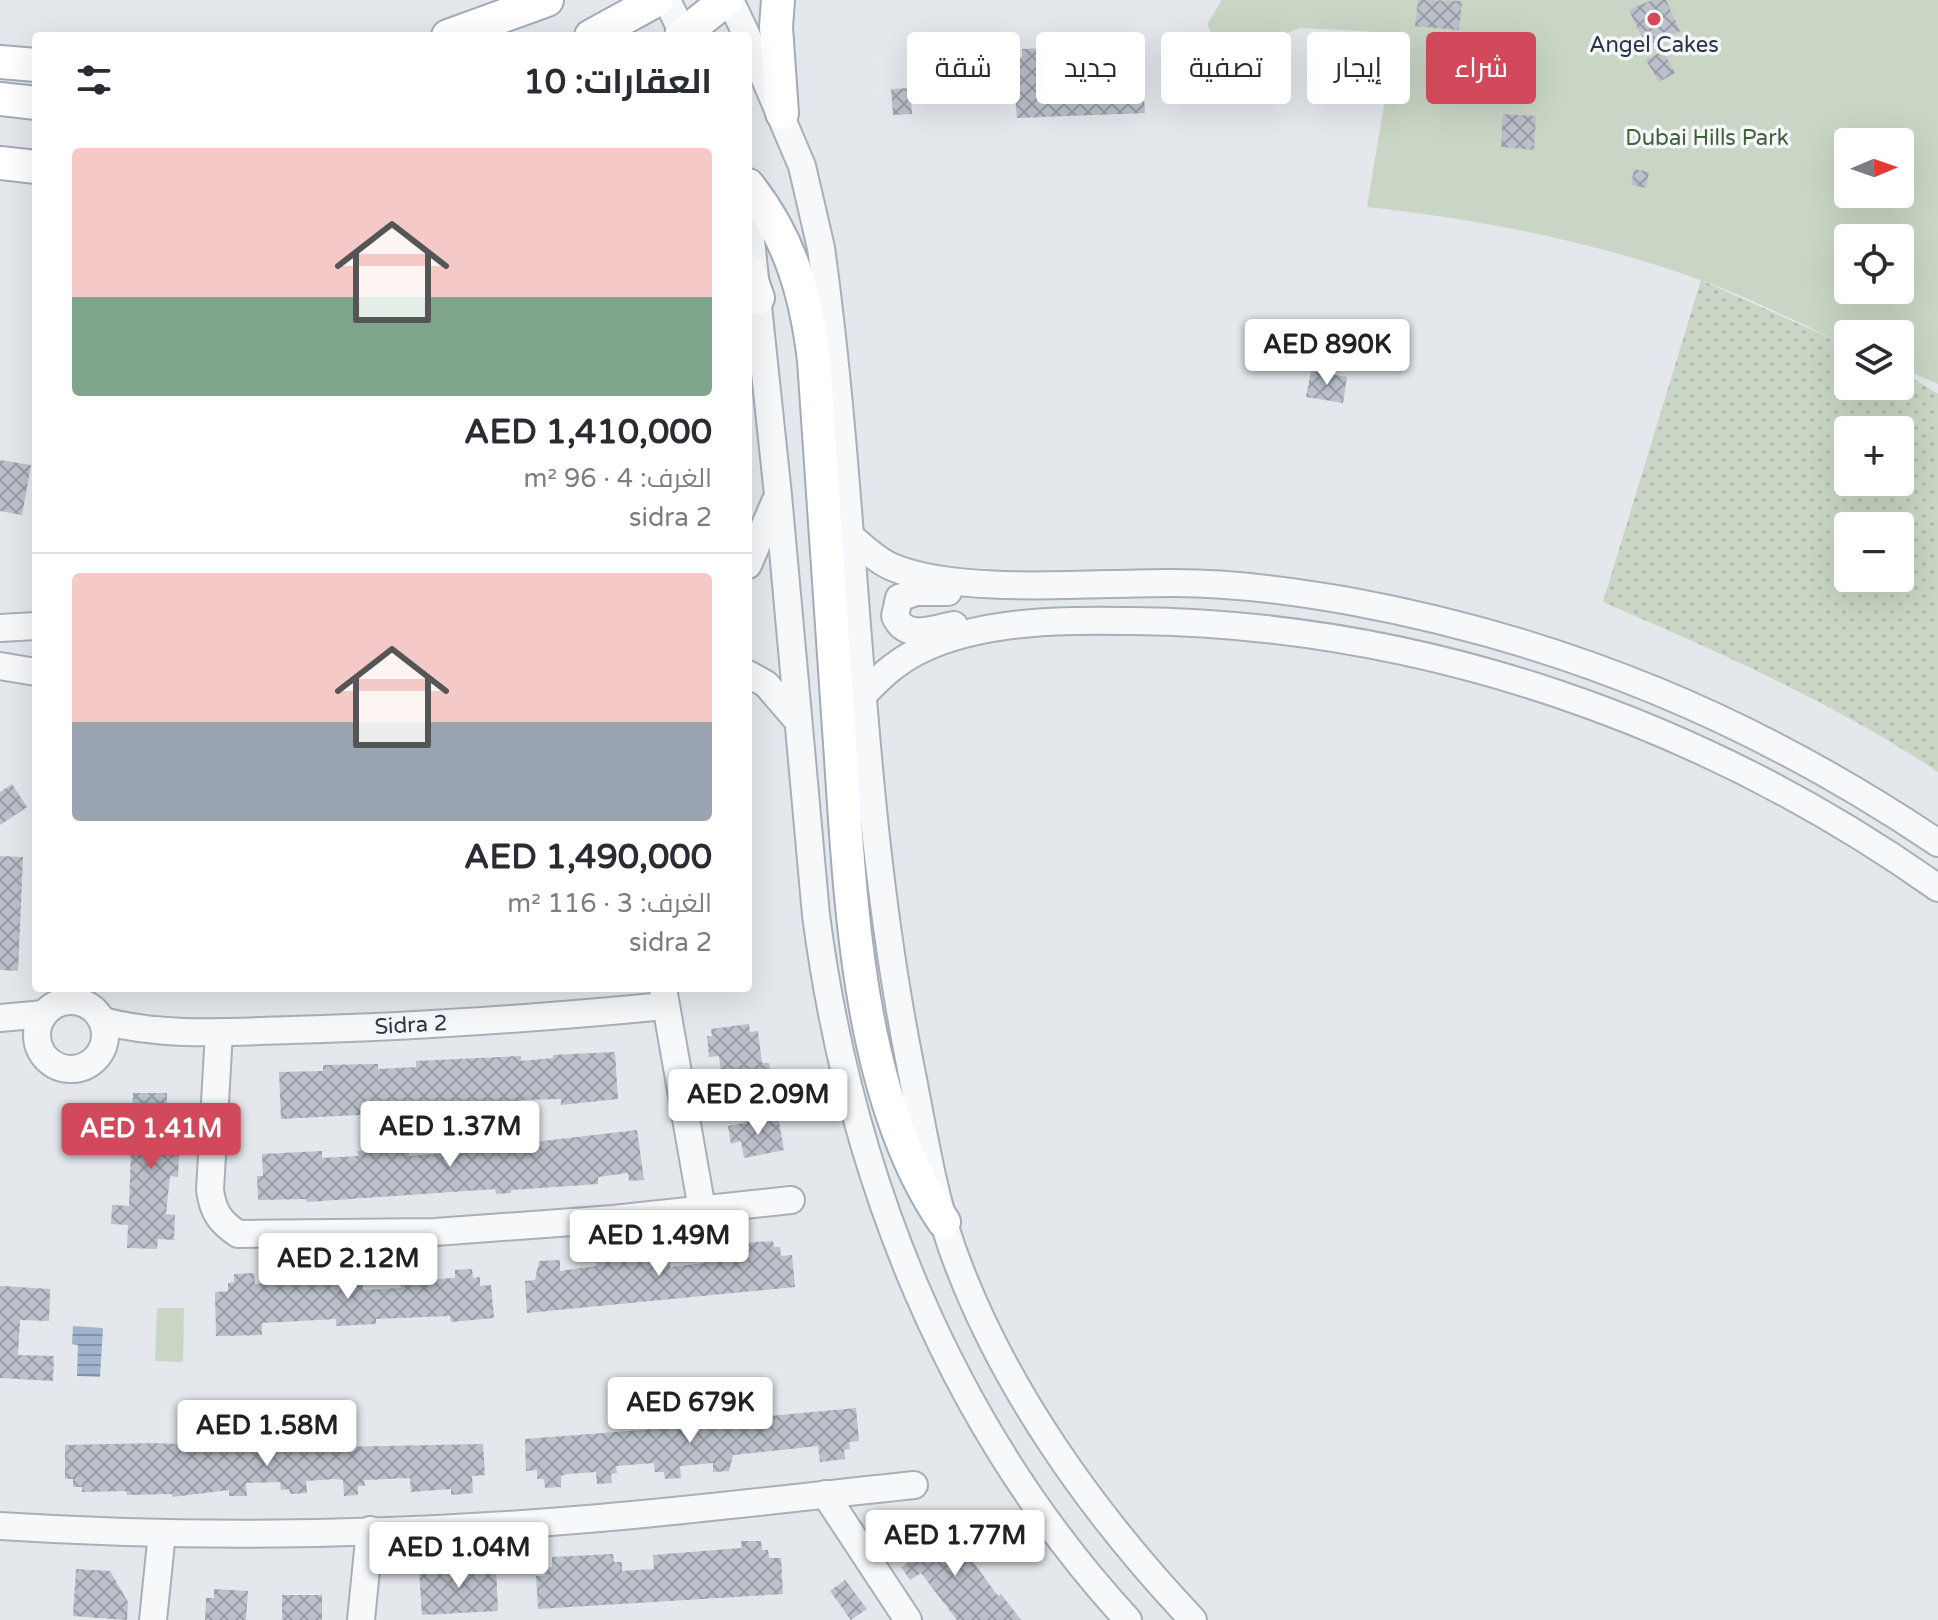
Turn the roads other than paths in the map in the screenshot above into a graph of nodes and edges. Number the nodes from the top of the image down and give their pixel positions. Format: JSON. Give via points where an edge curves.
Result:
{"nodes":[{"id":1,"x":547,"y":0,"type":"edge"},
{"id":2,"x":657,"y":0,"type":"edge"},
{"id":3,"x":667,"y":0,"type":"edge"},
{"id":4,"x":728,"y":0,"type":"edge"},
{"id":5,"x":778,"y":0,"type":"edge"},
{"id":6,"x":459,"y":32,"type":"edge"},
{"id":7,"x":598,"y":32,"type":"edge"},
{"id":8,"x":682,"y":32,"type":"edge"},
{"id":9,"x":687,"y":32,"type":"edge"},
{"id":10,"x":744,"y":32,"type":"edge"},
{"id":11,"x":752,"y":48,"type":"edge"},
{"id":12,"x":0,"y":62,"type":"edge"},
{"id":13,"x":32,"y":65,"type":"edge"},
{"id":14,"x":0,"y":99,"type":"edge"},
{"id":15,"x":32,"y":103,"type":"edge"},
{"id":16,"x":782,"y":113,"type":"junction"},
{"id":17,"x":0,"y":163,"type":"edge"},
{"id":18,"x":32,"y":167,"type":"edge"},
{"id":19,"x":752,"y":191,"type":"edge"},
{"id":20,"x":753,"y":284,"type":"edge"},
{"id":21,"x":778,"y":495,"type":"junction"},
{"id":22,"x":849,"y":535,"type":"junction"},
{"id":23,"x":752,"y":556,"type":"edge"},
{"id":24,"x":1030,"y":583,"type":"junction"},
{"id":25,"x":1027,"y":624,"type":"junction"},
{"id":26,"x":32,"y":626,"type":"edge"},
{"id":27,"x":0,"y":628,"type":"edge"},
{"id":28,"x":0,"y":666,"type":"edge"},
{"id":29,"x":32,"y":671,"type":"edge"},
{"id":30,"x":752,"y":676,"type":"edge"},
{"id":31,"x":862,"y":696,"type":"junction"},
{"id":32,"x":797,"y":720,"type":"junction"},
{"id":33,"x":1938,"y":843,"type":"edge"},
{"id":34,"x":1938,"y":888,"type":"edge"},
{"id":35,"x":664,"y":997,"type":"edge"},
{"id":36,"x":55,"y":1001,"type":"edge"},
{"id":37,"x":97,"y":1016,"type":"edge"},
{"id":38,"x":0,"y":1018,"type":"edge"},
{"id":39,"x":0,"y":1025,"type":"edge"},
{"id":40,"x":219,"y":1032,"type":"junction"},
{"id":41,"x":38,"y":1044,"type":"junction"},
{"id":42,"x":791,"y":1200,"type":"dead end"},
{"id":43,"x":702,"y":1209,"type":"junction"},
{"id":44,"x":944,"y":1222,"type":"junction"},
{"id":45,"x":914,"y":1485,"type":"dead end"},
{"id":46,"x":825,"y":1494,"type":"junction"},
{"id":47,"x":0,"y":1526,"type":"edge"},
{"id":48,"x":370,"y":1530,"type":"junction"},
{"id":49,"x":162,"y":1533,"type":"junction"},
{"id":50,"x":153,"y":1620,"type":"edge"},
{"id":51,"x":361,"y":1620,"type":"edge"},
{"id":52,"x":908,"y":1620,"type":"edge"},
{"id":53,"x":1128,"y":1620,"type":"edge"},
{"id":54,"x":1193,"y":1620,"type":"edge"}],
"edges":[{"from":1,"to":6,"type":"main road"},
{"from":2,"to":7,"type":"main road"},
{"from":3,"to":8,"type":"street"},
{"from":4,"to":9,"type":"main road"},
{"from":4,"to":10,"type":"street"},
{"from":5,"to":16,"type":"main road"},
{"from":11,"to":16,"type":"street"},
{"from":12,"to":13,"type":"main road"},
{"from":14,"to":15,"type":"main road"},
{"from":16,"to":22,"type":"street","via":[[802,166],[821,248]]},
{"from":17,"to":18,"type":"main road"},
{"from":19,"to":44,"type":"main road","via":[[789,251],[806,304],[850,883],[873,1036],[910,1166]]},
{"from":20,"to":21,"type":"street"},
{"from":21,"to":23,"type":"street"},
{"from":21,"to":32,"type":"street"},
{"from":22,"to":24,"type":"street","via":[[889,566],[908,572],[951,580]]},
{"from":22,"to":31,"type":"street"},
{"from":24,"to":25,"type":"street","via":[[1007,591],[907,593],[895,607],[899,625],[915,633],[996,619]]},
{"from":24,"to":33,"type":"street","via":[[1263,589],[1430,618],[1512,639],[1690,702],[1860,792]]},
{"from":25,"to":31,"type":"street","via":[[981,631],[927,649],[894,666]]},
{"from":25,"to":34,"type":"street","via":[[1166,621],[1258,627],[1365,642],[1486,670],[1582,700],[1754,775]]},
{"from":26,"to":27,"type":"street"},
{"from":28,"to":29,"type":"street"},
{"from":30,"to":32,"type":"street","via":[[766,684]]},
{"from":31,"to":44,"type":"street","via":[[889,958]]},
{"from":32,"to":53,"type":"street","via":[[824,978],[850,1100],[888,1220],[935,1335],[995,1444],[1066,1547]]},
{"from":35,"to":40,"type":"street","name":"Sidra 2","via":[[487,1021]]},
{"from":35,"to":43,"type":"street","name":"Sidra 2"},
{"from":36,"to":37,"type":"street","via":[[76,1000]]},
{"from":36,"to":38,"type":"street"},
{"from":36,"to":41,"type":"street","via":[[37,1034]]},
{"from":37,"to":40,"type":"street","name":"Sidra 2","via":[[156,1031]]},
{"from":37,"to":41,"type":"street","via":[[92,1062],[65,1069],[49,1060]]},
{"from":39,"to":41,"type":"street"},
{"from":40,"to":43,"type":"street","via":[[210,1190],[218,1216],[238,1234],[435,1232]]},
{"from":42,"to":43,"type":"street"},
{"from":44,"to":54,"type":"street","via":[[995,1345],[1037,1419],[1092,1500]]},
{"from":45,"to":46,"type":"street"},
{"from":46,"to":48,"type":"street","via":[[598,1518]]},
{"from":46,"to":52,"type":"street"},
{"from":47,"to":49,"type":"street"},
{"from":48,"to":49,"type":"street"},
{"from":48,"to":51,"type":"street"},
{"from":49,"to":50,"type":"street"}]}
